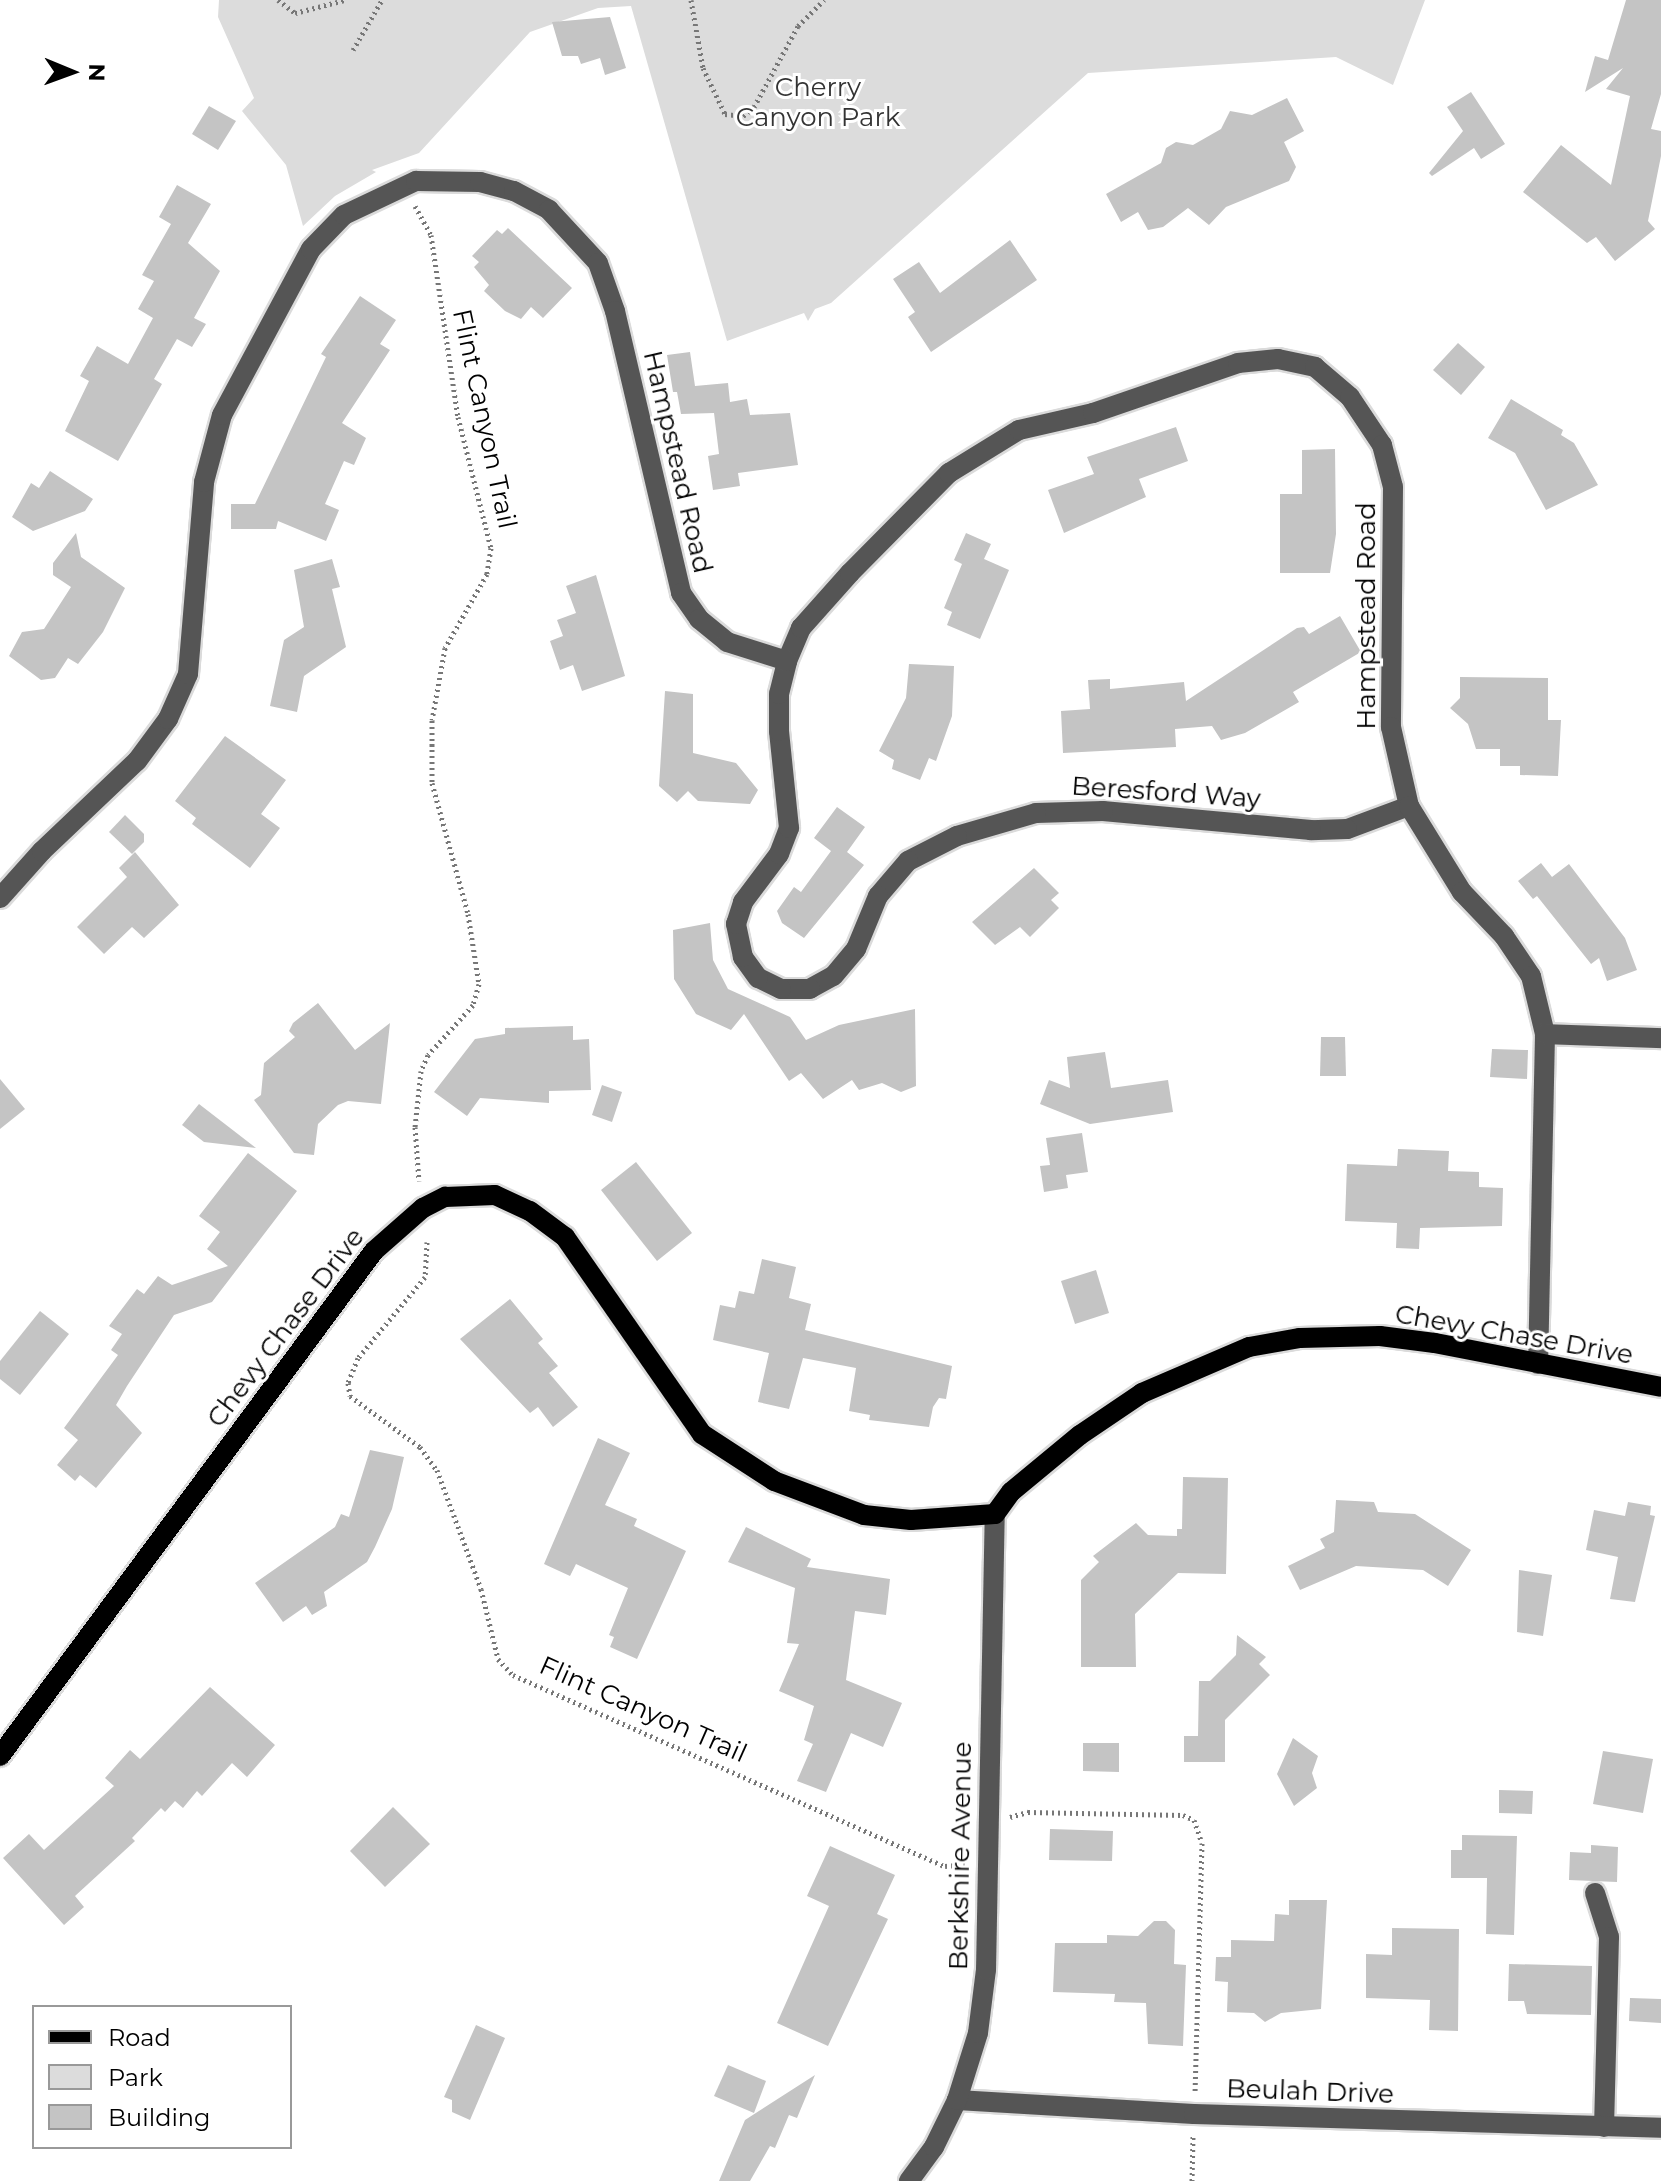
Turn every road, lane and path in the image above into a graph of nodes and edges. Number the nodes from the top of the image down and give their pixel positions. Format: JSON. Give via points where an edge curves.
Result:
{"nodes":[{"id":1,"x":278,"y":0,"type":"edge"},
{"id":2,"x":345,"y":0,"type":"edge"},
{"id":3,"x":382,"y":0,"type":"edge"},
{"id":4,"x":691,"y":0,"type":"edge"},
{"id":5,"x":824,"y":0,"type":"edge"},
{"id":6,"x":353,"y":50,"type":"dead end"},
{"id":7,"x":415,"y":206,"type":"dead end"},
{"id":8,"x":787,"y":661,"type":"junction"},
{"id":9,"x":1409,"y":806,"type":"junction"},
{"id":10,"x":0,"y":898,"type":"edge"},
{"id":11,"x":1545,"y":1034,"type":"junction"},
{"id":12,"x":1661,"y":1038,"type":"edge"},
{"id":13,"x":419,"y":1181,"type":"dead end"},
{"id":14,"x":427,"y":1242,"type":"dead end"},
{"id":15,"x":1538,"y":1364,"type":"junction"},
{"id":16,"x":1661,"y":1387,"type":"edge"},
{"id":17,"x":995,"y":1514,"type":"junction"},
{"id":18,"x":0,"y":1756,"type":"edge"},
{"id":19,"x":1009,"y":1817,"type":"dead end"},
{"id":20,"x":966,"y":1864,"type":"dead end"},
{"id":21,"x":1595,"y":1893,"type":"dead end"},
{"id":22,"x":1195,"y":2091,"type":"dead end"},
{"id":23,"x":957,"y":2100,"type":"junction"},
{"id":24,"x":1604,"y":2127,"type":"junction"},
{"id":25,"x":1661,"y":2128,"type":"edge"},
{"id":26,"x":1193,"y":2135,"type":"dead end"},
{"id":27,"x":909,"y":2181,"type":"edge"},
{"id":28,"x":1192,"y":2181,"type":"edge"}],
"edges":[{"from":1,"to":2,"type":"path","via":[[295,13]]},
{"from":3,"to":6,"type":"path"},
{"from":4,"to":5,"type":"path","via":[[703,68],[725,114],[743,116],[754,107],[798,26]]},
{"from":7,"to":13,"type":"path","name":"Flint Canyon Trail","via":[[431,235],[458,417],[491,548],[487,574],[445,648],[432,720],[432,783],[468,914],[479,984],[473,1005],[428,1055],[421,1071],[415,1127]]},
{"from":8,"to":9,"type":"street","name":"Beresford Way","via":[[779,694],[779,731],[789,828],[779,854],[743,902],[736,924],[743,957],[758,978],[781,989],[810,989],[833,976],[856,949],[878,896],[908,861],[970,832],[1036,813],[1103,811],[1347,829]]},
{"from":8,"to":9,"type":"street","name":"Hampstead Road","via":[[801,628],[824,600],[949,473],[1019,430],[1093,413],[1238,363],[1278,359],[1303,364],[1315,367],[1350,397],[1382,445],[1393,487],[1391,727]]},
{"from":8,"to":10,"type":"street","name":"Hampstead Road","via":[[727,642],[699,619],[681,593],[615,311],[598,263],[549,210],[514,191],[480,182],[416,181],[344,215],[311,249],[222,415],[204,482],[188,674],[168,719],[137,761]]},
{"from":9,"to":11,"type":"street","name":"Hampstead Road","via":[[1462,892],[1504,936],[1531,976]]},
{"from":11,"to":12,"type":"street"},
{"from":11,"to":15,"type":"street","name":"Hampstead Road"},
{"from":14,"to":20,"type":"path","name":"Flint Canyon Trail","via":[[425,1277],[358,1358],[348,1383],[350,1396],[420,1447],[437,1470],[481,1589],[498,1659],[513,1675],[930,1859],[955,1868]]},
{"from":15,"to":16,"type":"main road","name":"Chevy Chase Drive"},
{"from":15,"to":17,"type":"main road","name":"Chevy Chase Drive","via":[[1380,1336],[1300,1338],[1249,1347],[1142,1393],[1068,1444],[1011,1492]]},
{"from":17,"to":18,"type":"main road","name":"Chevy Chase Drive","via":[[911,1520],[864,1515],[774,1481],[702,1434],[681,1411],[620,1310],[565,1237],[530,1211],[495,1195],[445,1197],[423,1208],[374,1251]]},
{"from":17,"to":23,"type":"street","name":"Berkshire Avenue","via":[[986,1970],[978,2033]]},
{"from":19,"to":22,"type":"path","via":[[1028,1812],[1167,1814],[1194,1820],[1202,1843]]},
{"from":21,"to":24,"type":"street","via":[[1609,1937]]},
{"from":23,"to":24,"type":"street","name":"Beulah Drive","via":[[1147,2112]]},
{"from":23,"to":27,"type":"street","name":"Berkshire Avenue","via":[[934,2147]]},
{"from":24,"to":25,"type":"street","name":"Beulah Drive"},
{"from":26,"to":28,"type":"path"}]}
